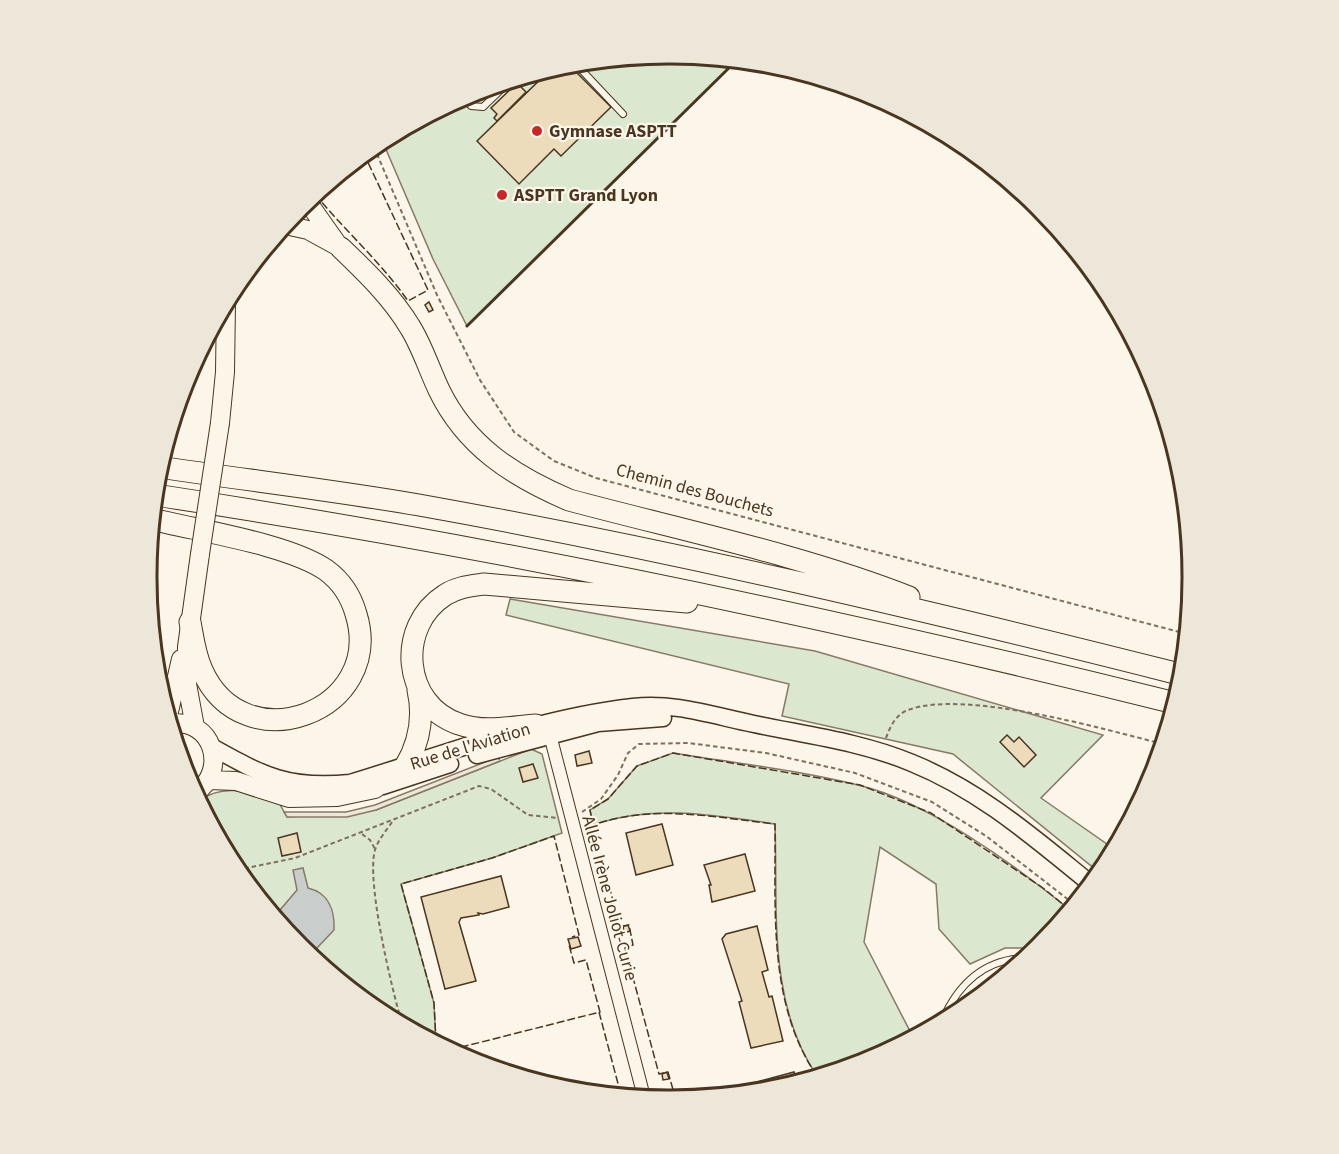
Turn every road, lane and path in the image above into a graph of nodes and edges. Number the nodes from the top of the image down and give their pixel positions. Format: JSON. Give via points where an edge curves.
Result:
{"nodes":[{"id":1,"x":583,"y":72,"type":"edge"},
{"id":2,"x":494,"y":96,"type":"edge"},
{"id":3,"x":470,"y":105,"type":"edge"},
{"id":4,"x":623,"y":114,"type":"dead end"},
{"id":5,"x":378,"y":156,"type":"edge"},
{"id":6,"x":313,"y":209,"type":"edge"},
{"id":7,"x":295,"y":227,"type":"edge"},
{"id":8,"x":341,"y":248,"type":"junction"},
{"id":9,"x":226,"y":321,"type":"edge"},
{"id":10,"x":169,"y":468,"type":"edge"},
{"id":11,"x":163,"y":496,"type":"edge"},
{"id":12,"x":160,"y":521,"type":"edge"},
{"id":13,"x":795,"y":613,"type":"junction"},
{"id":14,"x":190,"y":622,"type":"junction"},
{"id":15,"x":977,"y":623,"type":"junction"},
{"id":16,"x":1179,"y":632,"type":"edge"},
{"id":17,"x":1173,"y":672,"type":"edge"},
{"id":18,"x":418,"y":688,"type":"junction"},
{"id":19,"x":172,"y":700,"type":"edge"},
{"id":20,"x":1167,"y":701,"type":"edge"},
{"id":21,"x":736,"y":720,"type":"junction"},
{"id":22,"x":178,"y":723,"type":"edge"},
{"id":23,"x":195,"y":727,"type":"junction"},
{"id":24,"x":543,"y":730,"type":"junction"},
{"id":25,"x":1155,"y":742,"type":"edge"},
{"id":26,"x":212,"y":747,"type":"junction"},
{"id":27,"x":881,"y":752,"type":"junction"},
{"id":28,"x":405,"y":766,"type":"junction"},
{"id":29,"x":209,"y":780,"type":"junction"},
{"id":30,"x":202,"y":786,"type":"edge"},
{"id":31,"x":375,"y":789,"type":"junction"},
{"id":32,"x":569,"y":816,"type":"junction"},
{"id":33,"x":392,"y":822,"type":"junction"},
{"id":34,"x":362,"y":834,"type":"junction"},
{"id":35,"x":375,"y":849,"type":"junction"},
{"id":36,"x":248,"y":868,"type":"edge"},
{"id":37,"x":1084,"y":879,"type":"edge"},
{"id":38,"x":1068,"y":899,"type":"edge"},
{"id":39,"x":1011,"y":958,"type":"edge"},
{"id":40,"x":950,"y":1006,"type":"edge"},
{"id":41,"x":399,"y":1012,"type":"edge"},
{"id":42,"x":641,"y":1088,"type":"edge"}],
"edges":[{"from":1,"to":4,"type":"lane"},
{"from":2,"to":3,"type":"lane","via":[[483,107]]},
{"from":5,"to":16,"type":"path","name":"Chemin des Bouchets","via":[[437,295],[480,380],[514,432],[554,461],[608,481]]},
{"from":6,"to":8,"type":"main road"},
{"from":7,"to":8,"type":"main road"},
{"from":8,"to":15,"type":"highway","via":[[382,288],[411,327],[440,393],[463,429],[496,462],[532,484],[568,500],[875,583]]},
{"from":9,"to":14,"type":"main road","bridge":true,"via":[[220,423]]},
{"from":10,"to":15,"type":"highway","via":[[417,505],[799,582]]},
{"from":11,"to":13,"type":"highway","via":[[418,537]]},
{"from":12,"to":14,"type":"highway","via":[[279,550],[317,565],[348,595],[358,620],[360,648],[351,674],[326,705],[297,718],[267,720],[244,714],[216,693],[202,671]]},
{"from":13,"to":18,"type":"highway","via":[[546,588],[484,584],[463,587],[436,601],[418,625],[411,653]]},
{"from":13,"to":20,"type":"highway"},
{"from":14,"to":19,"type":"main road"},
{"from":14,"to":23,"type":"main road","via":[[187,684]]},
{"from":15,"to":17,"type":"highway"},
{"from":18,"to":24,"type":"highway","via":[[434,709],[458,724]]},
{"from":18,"to":28,"type":"highway","via":[[419,735]]},
{"from":21,"to":24,"type":"street","name":"Rue de l'Aviation","via":[[630,719]]},
{"from":21,"to":24,"type":"street","name":"Rue de l'Aviation","via":[[686,708],[637,707],[571,717]]},
{"from":21,"to":27,"type":"street","name":"Rue de l'Aviation"},
{"from":22,"to":23,"type":"main road"},
{"from":23,"to":26,"type":"main road"},
{"from":24,"to":28,"type":"street","name":"Rue de l'Aviation"},
{"from":24,"to":31,"type":"street","name":"Rue de l'Aviation"},
{"from":24,"to":32,"type":"street","name":"Allée Irène Joliot-Curie"},
{"from":25,"to":27,"type":"path","via":[[1005,709],[934,703],[899,716],[891,725]]},
{"from":26,"to":28,"type":"street","name":"Rue de l'Aviation","via":[[287,783],[316,786],[350,783]]},
{"from":26,"to":29,"type":"main road","via":[[214,770]]},
{"from":27,"to":37,"type":"street","name":"Rue de l'Aviation","via":[[935,773],[984,801]]},
{"from":28,"to":31,"type":"main road"},
{"from":29,"to":30,"type":"main road"},
{"from":29,"to":31,"type":"main road","name":"Rue de l'Aviation","via":[[236,781],[289,798],[337,797]]},
{"from":32,"to":33,"type":"path","via":[[528,815],[491,789],[479,786]]},
{"from":32,"to":38,"type":"path","via":[[601,799],[628,753],[639,744],[688,743],[766,753],[855,773],[932,802],[986,836]]},
{"from":32,"to":42,"type":"street","name":"Allée Irène Joliot-Curie"},
{"from":33,"to":34,"type":"path"},
{"from":33,"to":35,"type":"path"},
{"from":34,"to":35,"type":"path"},
{"from":34,"to":36,"type":"path","via":[[295,858]]},
{"from":35,"to":41,"type":"path","via":[[372,869],[387,968]]},
{"from":39,"to":40,"type":"lane","via":[[988,966],[968,980]]}]}
